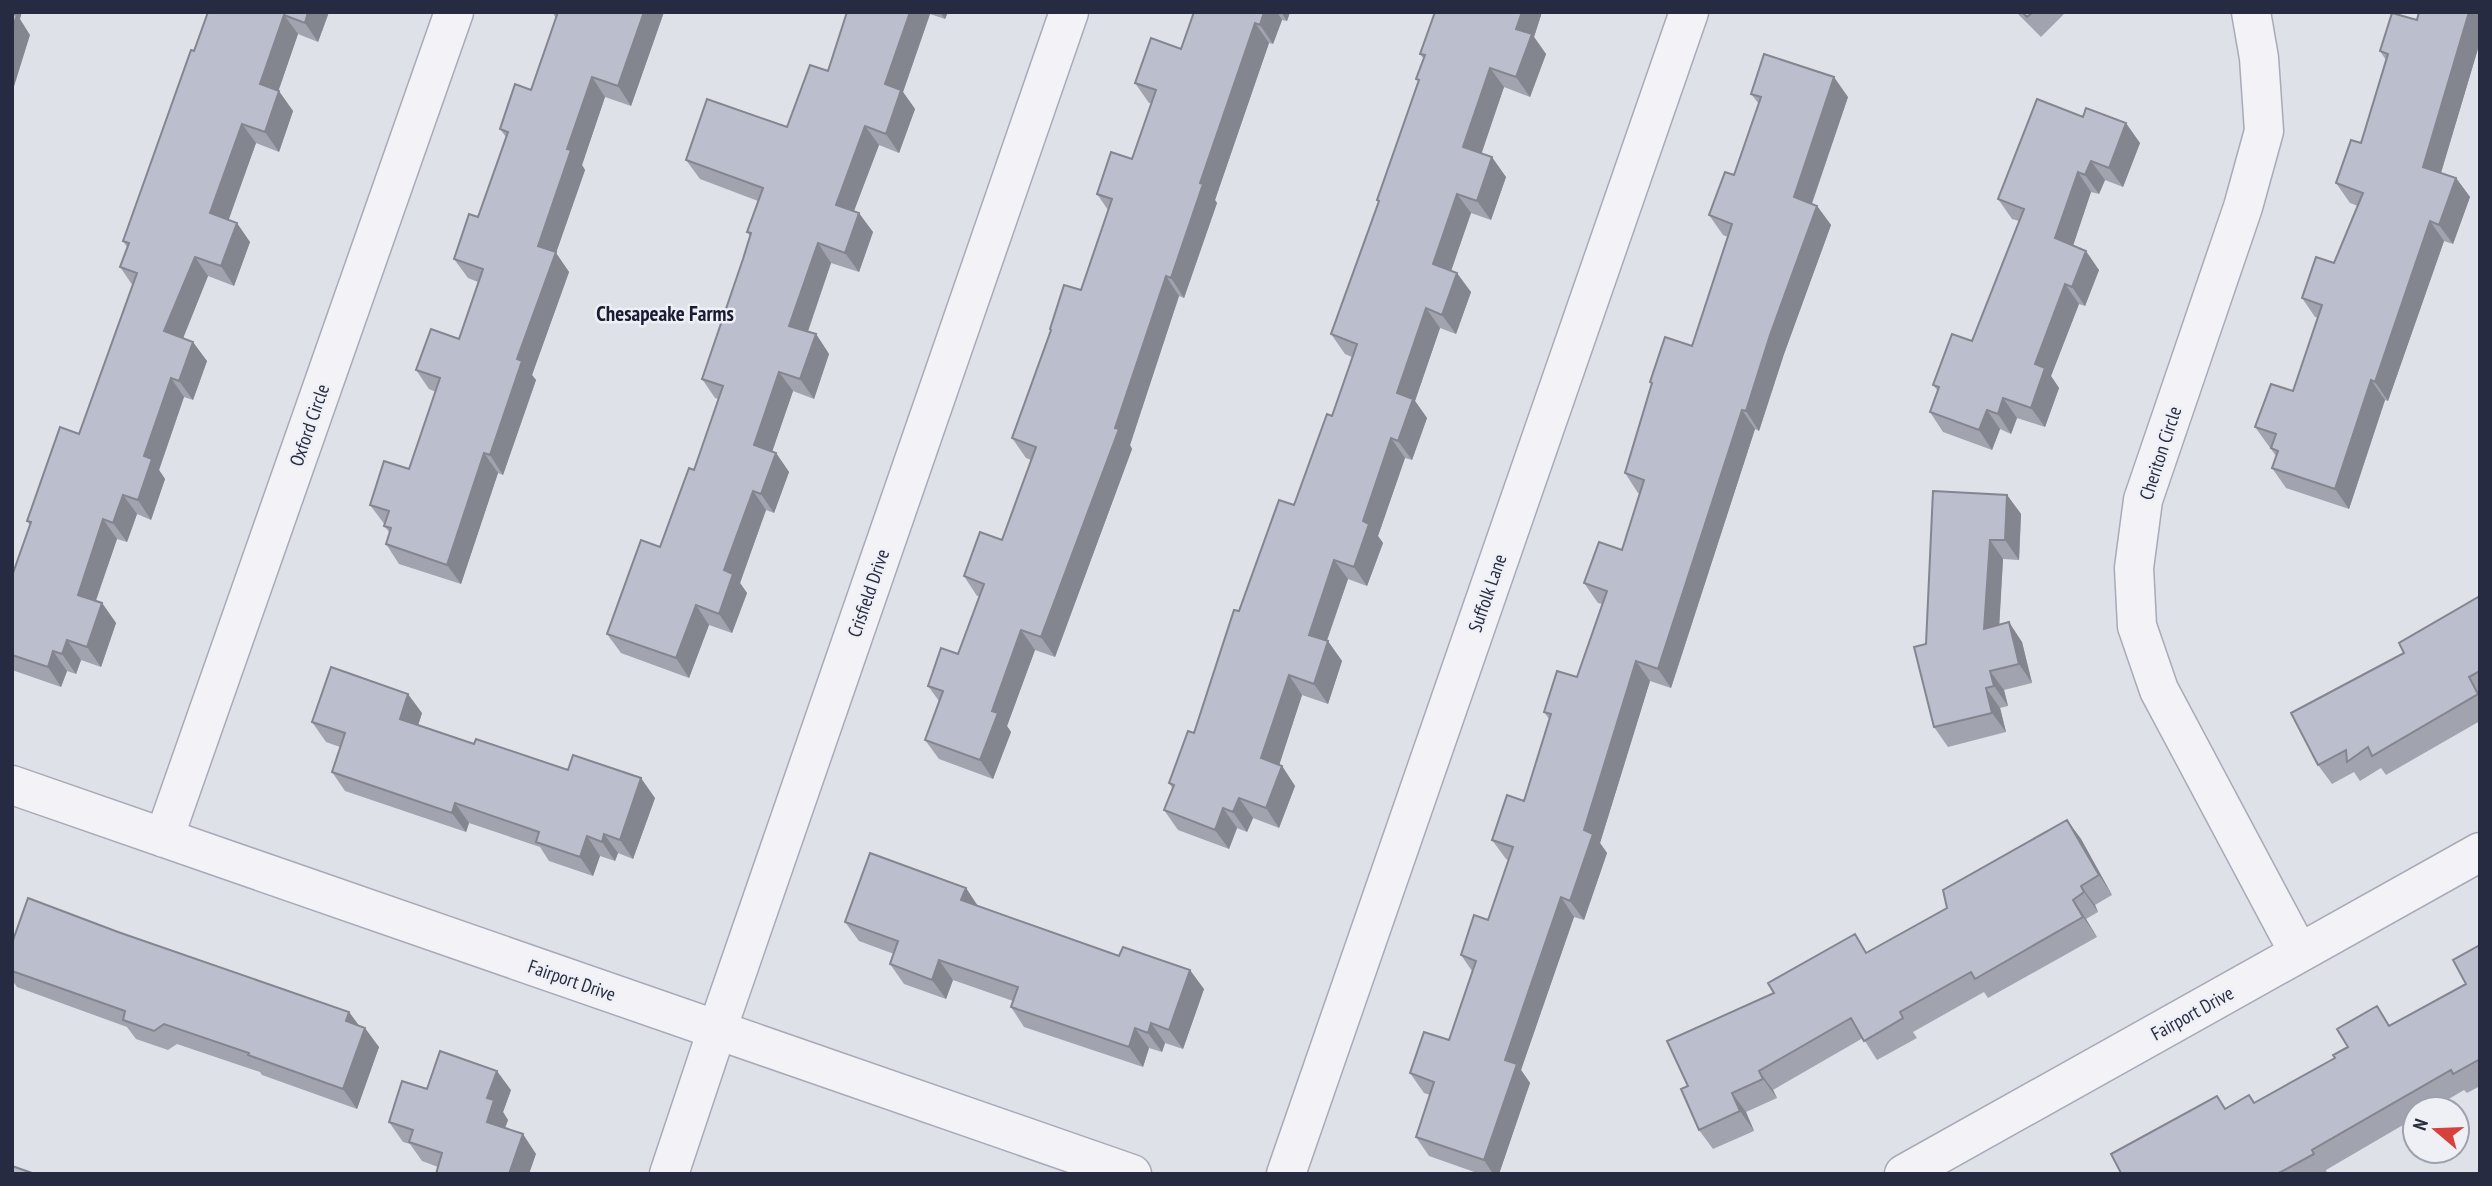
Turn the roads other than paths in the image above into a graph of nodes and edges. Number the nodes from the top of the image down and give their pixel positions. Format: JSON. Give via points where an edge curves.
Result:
{"nodes":[{"id":1,"x":454,"y":12,"type":"edge"},
{"id":2,"x":1069,"y":12,"type":"edge"},
{"id":3,"x":1689,"y":12,"type":"edge"},
{"id":4,"x":2251,"y":12,"type":"edge"},
{"id":5,"x":12,"y":785,"type":"edge"},
{"id":6,"x":164,"y":838,"type":"junction"},
{"id":7,"x":2480,"y":852,"type":"edge"},
{"id":8,"x":2299,"y":953,"type":"junction"},
{"id":9,"x":717,"y":1030,"type":"junction"},
{"id":10,"x":669,"y":1174,"type":"edge"},
{"id":11,"x":1132,"y":1174,"type":"edge"},
{"id":12,"x":1286,"y":1174,"type":"edge"},
{"id":13,"x":1904,"y":1174,"type":"edge"}],
"edges":[{"from":1,"to":6,"type":"street","name":"Oxford Circle"},
{"from":2,"to":9,"type":"street","name":"Crisfield Drive"},
{"from":3,"to":12,"type":"street","name":"Suffolk Lane"},
{"from":4,"to":8,"type":"street","name":"Cheriton Circle","via":[[2264,131],[2243,207],[2143,500],[2134,568],[2137,626],[2159,690]]},
{"from":5,"to":6,"type":"street","name":"Fairport Drive"},
{"from":6,"to":9,"type":"street","name":"Fairport Drive"},
{"from":7,"to":8,"type":"street","name":"Fairport Drive"},
{"from":8,"to":13,"type":"street","name":"Fairport Drive"},
{"from":9,"to":10,"type":"street","name":"Crisfield Drive"},
{"from":9,"to":11,"type":"street","name":"Fairport Drive"}]}
